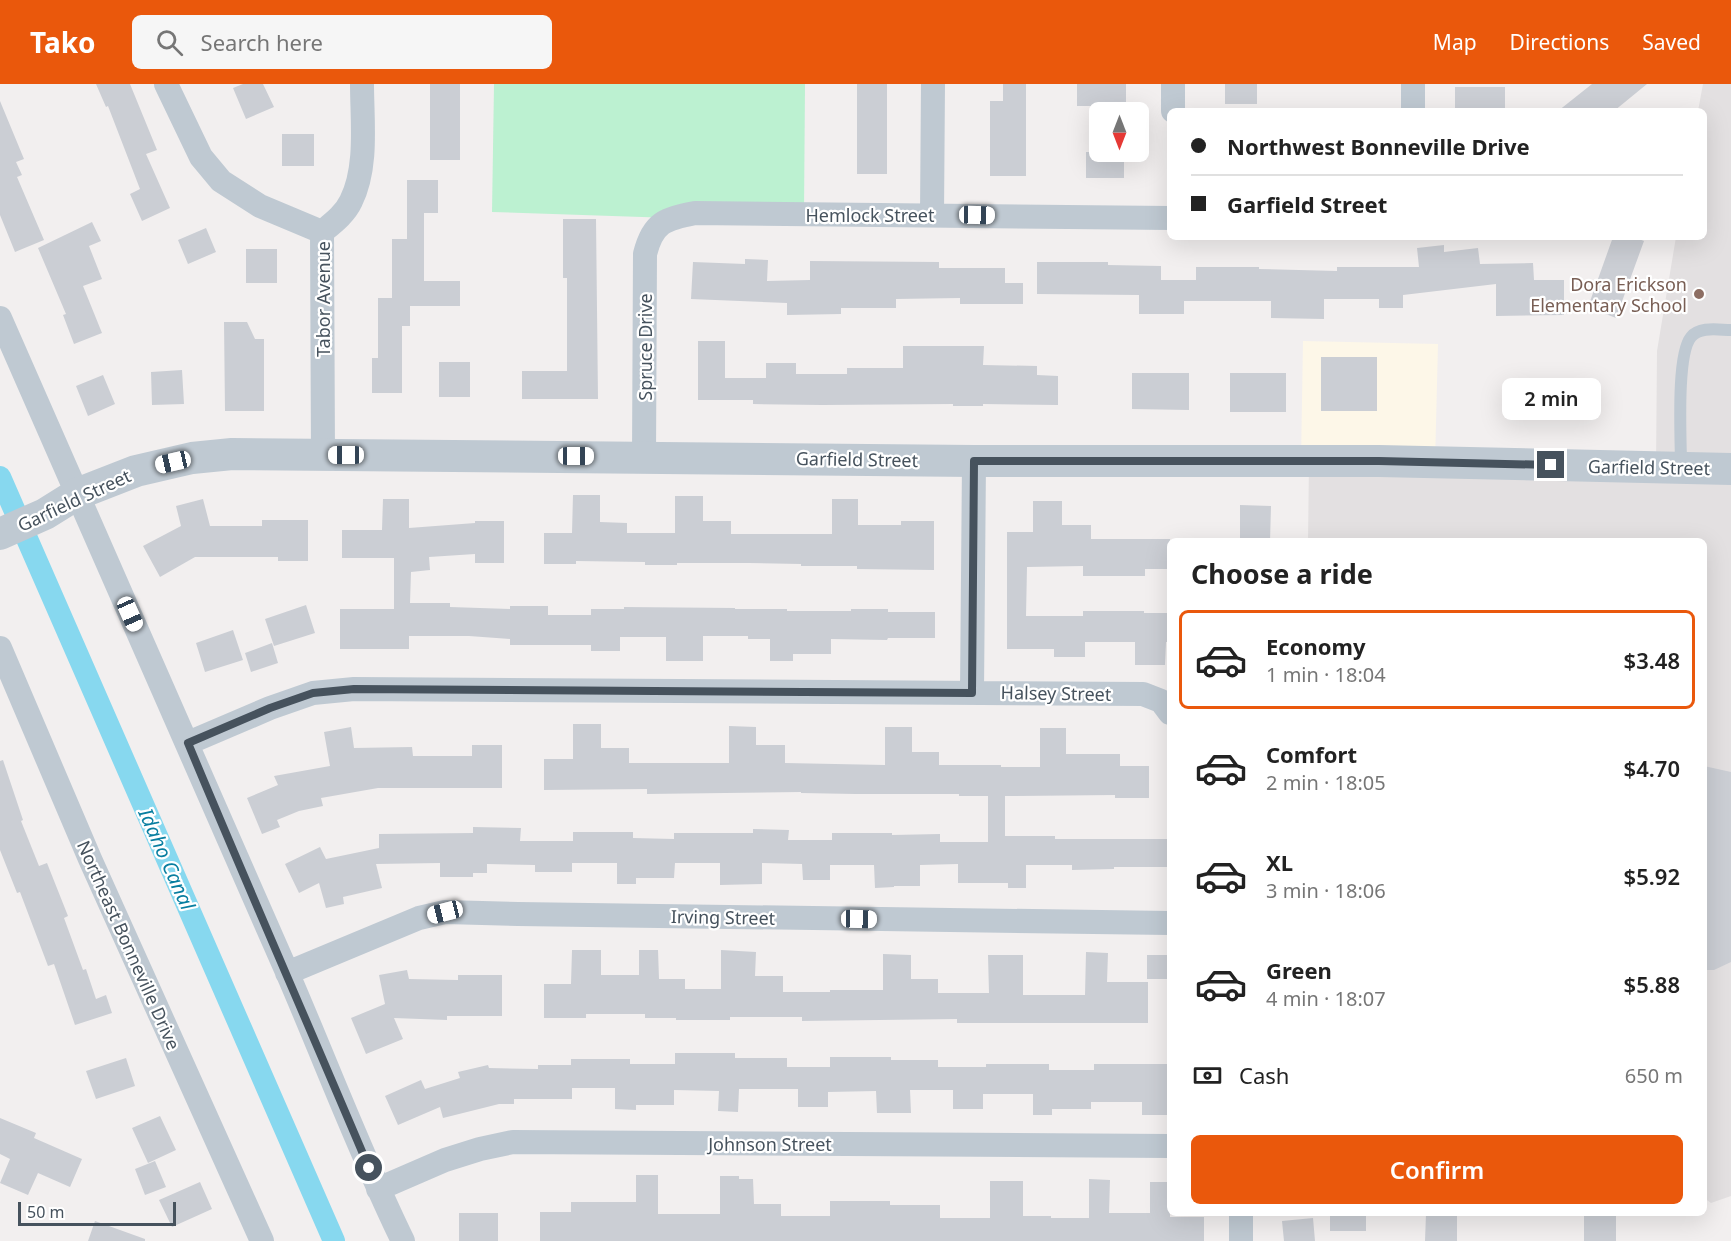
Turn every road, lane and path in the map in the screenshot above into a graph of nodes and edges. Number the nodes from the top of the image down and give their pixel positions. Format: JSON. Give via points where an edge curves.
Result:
{"nodes":[{"id":1,"x":165,"y":84,"type":"edge"},
{"id":2,"x":362,"y":84,"type":"edge"},
{"id":3,"x":933,"y":84,"type":"edge"},
{"id":4,"x":1173,"y":84,"type":"edge"},
{"id":5,"x":1413,"y":84,"type":"edge"},
{"id":6,"x":1173,"y":108,"type":"edge"},
{"id":7,"x":1413,"y":108,"type":"edge"},
{"id":8,"x":932,"y":215,"type":"junction"},
{"id":9,"x":1167,"y":218,"type":"edge"},
{"id":10,"x":322,"y":232,"type":"junction"},
{"id":11,"x":650,"y":237,"type":"joint"},
{"id":12,"x":0,"y":318,"type":"edge"},
{"id":13,"x":1731,"y":330,"type":"edge"},
{"id":14,"x":323,"y":455,"type":"junction"},
{"id":15,"x":644,"y":457,"type":"junction"},
{"id":16,"x":974,"y":461,"type":"junction"},
{"id":17,"x":1681,"y":468,"type":"junction"},
{"id":18,"x":1731,"y":469,"type":"edge"},
{"id":19,"x":77,"y":494,"type":"junction"},
{"id":20,"x":0,"y":534,"type":"edge"},
{"id":21,"x":0,"y":648,"type":"edge"},
{"id":22,"x":972,"y":693,"type":"junction"},
{"id":23,"x":1167,"y":709,"type":"edge"},
{"id":24,"x":188,"y":743,"type":"junction"},
{"id":25,"x":1167,"y":922,"type":"edge"},
{"id":26,"x":287,"y":973,"type":"junction"},
{"id":27,"x":1167,"y":1146,"type":"edge"},
{"id":28,"x":378,"y":1189,"type":"junction"},
{"id":29,"x":1241,"y":1216,"type":"edge"},
{"id":30,"x":262,"y":1241,"type":"edge"},
{"id":31,"x":403,"y":1241,"type":"edge"},
{"id":32,"x":1241,"y":1241,"type":"edge"}],
"edges":[{"from":1,"to":10,"type":"street","via":[[201,157],[221,181],[260,206]]},
{"from":2,"to":10,"type":"street","name":"Tabor Avenue","via":[[363,163],[351,201],[339,219]]},
{"from":3,"to":8,"type":"street"},
{"from":4,"to":6,"type":"street"},
{"from":5,"to":7,"type":"street"},
{"from":8,"to":9,"type":"street","name":"Hemlock Street"},
{"from":8,"to":11,"type":"street","name":"Hemlock Street","via":[[695,213],[672,218],[659,225]]},
{"from":10,"to":14,"type":"street","name":"Tabor Avenue"},
{"from":11,"to":15,"type":"street","name":"Spruce Drive","via":[[645,254]]},
{"from":12,"to":19,"type":"street"},
{"from":13,"to":17,"type":"lane","via":[[1701,330],[1691,337],[1685,349]]},
{"from":14,"to":15,"type":"street","name":"Garfield Street"},
{"from":14,"to":19,"type":"street","name":"Garfield Street","via":[[232,454],[192,458],[136,471]]},
{"from":15,"to":16,"type":"street","name":"Garfield Street"},
{"from":16,"to":17,"type":"street","name":"Garfield Street","via":[[1379,461]]},
{"from":16,"to":22,"type":"street"},
{"from":17,"to":18,"type":"street","name":"Garfield Street"},
{"from":19,"to":20,"type":"street","name":"Garfield Street"},
{"from":19,"to":24,"type":"street"},
{"from":21,"to":30,"type":"street","name":"Northeast Bonneville Drive"},
{"from":22,"to":23,"type":"street","name":"Halsey Street","via":[[1143,694],[1161,701]]},
{"from":22,"to":24,"type":"street","name":"Halsey Street","via":[[354,689],[313,693]]},
{"from":24,"to":26,"type":"street"},
{"from":25,"to":26,"type":"street","name":"Irving Street","via":[[445,912],[419,918]]},
{"from":26,"to":28,"type":"street"},
{"from":27,"to":28,"type":"street","name":"Johnson Street","via":[[513,1142],[445,1160]]},
{"from":28,"to":31,"type":"street"},
{"from":29,"to":32,"type":"street"}]}
